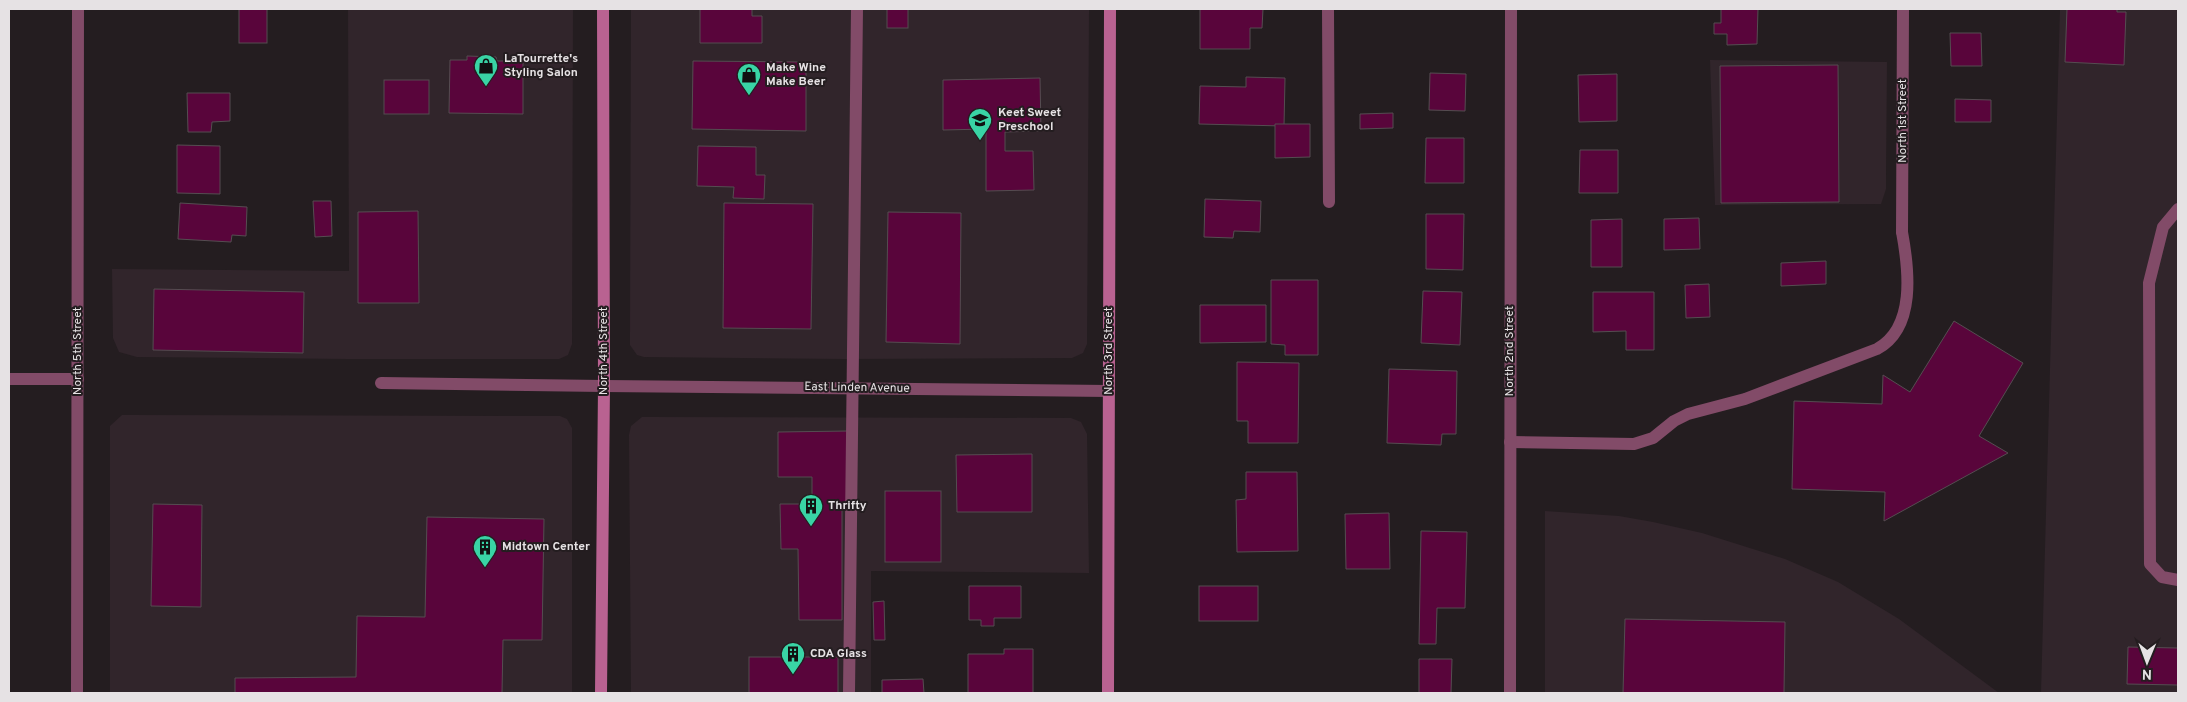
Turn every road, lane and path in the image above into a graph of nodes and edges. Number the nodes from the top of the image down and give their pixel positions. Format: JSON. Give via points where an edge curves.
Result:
{"nodes":[{"id":1,"x":78,"y":9,"type":"edge"},
{"id":2,"x":603,"y":9,"type":"edge"},
{"id":3,"x":857,"y":9,"type":"edge"},
{"id":4,"x":1110,"y":9,"type":"edge"},
{"id":5,"x":1328,"y":9,"type":"edge"},
{"id":6,"x":1511,"y":9,"type":"edge"},
{"id":7,"x":1903,"y":9,"type":"edge"},
{"id":8,"x":1329,"y":202,"type":"dead end"},
{"id":9,"x":2178,"y":209,"type":"edge"},
{"id":10,"x":9,"y":378,"type":"edge"},
{"id":11,"x":78,"y":379,"type":"junction"},
{"id":12,"x":381,"y":383,"type":"dead end"},
{"id":13,"x":604,"y":386,"type":"junction"},
{"id":14,"x":853,"y":388,"type":"junction"},
{"id":15,"x":1109,"y":391,"type":"junction"},
{"id":16,"x":1510,"y":442,"type":"junction"},
{"id":17,"x":2178,"y":580,"type":"edge"},
{"id":18,"x":77,"y":693,"type":"edge"},
{"id":19,"x":601,"y":693,"type":"edge"},
{"id":20,"x":849,"y":693,"type":"edge"},
{"id":21,"x":1108,"y":693,"type":"edge"},
{"id":22,"x":1510,"y":693,"type":"edge"}],
"edges":[{"from":1,"to":11,"type":"street","name":"North 5th Street"},
{"from":2,"to":13,"type":"main road","name":"North 4th Street"},
{"from":3,"to":14,"type":"street"},
{"from":4,"to":15,"type":"main road","name":"North 3rd Street"},
{"from":5,"to":8,"type":"street"},
{"from":6,"to":16,"type":"street","name":"North 2nd Street"},
{"from":7,"to":16,"type":"street","name":"North 1st Street","via":[[1902,232],[1908,281],[1902,320],[1896,334],[1884,345],[1805,378],[1688,414],[1653,438],[1634,444]]},
{"from":9,"to":17,"type":"street","via":[[2163,227],[2149,283],[2150,564],[2162,577]]},
{"from":10,"to":11,"type":"street"},
{"from":11,"to":18,"type":"street","name":"North 5th Street"},
{"from":12,"to":13,"type":"street","name":"East Linden Avenue"},
{"from":13,"to":14,"type":"street","name":"East Linden Avenue"},
{"from":13,"to":19,"type":"main road","name":"North 4th Street"},
{"from":14,"to":15,"type":"street","name":"East Linden Avenue"},
{"from":14,"to":20,"type":"street"},
{"from":15,"to":21,"type":"main road","name":"North 3rd Street"},
{"from":16,"to":22,"type":"street","name":"North 2nd Street"}]}
